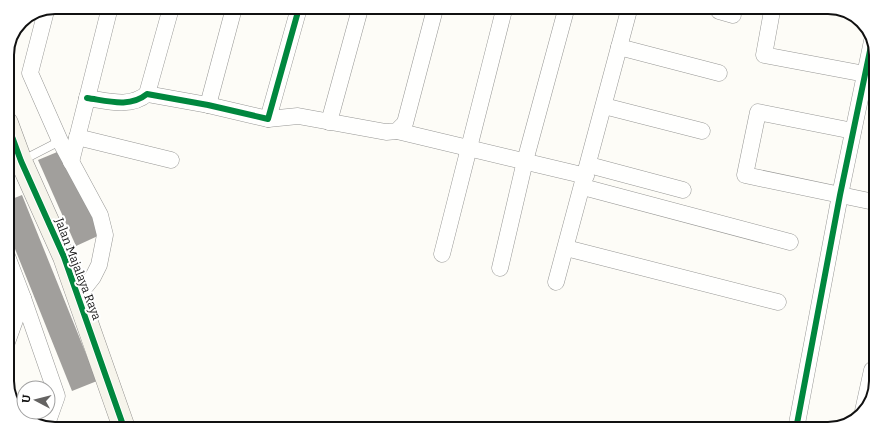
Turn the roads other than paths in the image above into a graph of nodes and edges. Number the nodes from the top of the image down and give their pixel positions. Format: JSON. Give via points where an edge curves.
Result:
{"nodes":[{"id":1,"x":108,"y":14,"type":"edge"},
{"id":2,"x":169,"y":14,"type":"edge"},
{"id":3,"x":232,"y":14,"type":"edge"},
{"id":4,"x":297,"y":14,"type":"edge"},
{"id":5,"x":359,"y":14,"type":"edge"},
{"id":6,"x":434,"y":14,"type":"edge"},
{"id":7,"x":503,"y":14,"type":"edge"},
{"id":8,"x":565,"y":14,"type":"edge"},
{"id":9,"x":628,"y":14,"type":"edge"},
{"id":10,"x":771,"y":14,"type":"edge"},
{"id":11,"x":45,"y":16,"type":"edge"},
{"id":12,"x":619,"y":47,"type":"junction"},
{"id":13,"x":869,"y":55,"type":"edge"},
{"id":14,"x":719,"y":73,"type":"dead end"},
{"id":15,"x":865,"y":74,"type":"junction"},
{"id":16,"x":148,"y":94,"type":"junction"},
{"id":17,"x":87,"y":98,"type":"junction"},
{"id":18,"x":208,"y":105,"type":"junction"},
{"id":19,"x":604,"y":106,"type":"junction"},
{"id":20,"x":268,"y":119,"type":"junction"},
{"id":21,"x":329,"y":122,"type":"junction"},
{"id":22,"x":397,"y":131,"type":"junction"},
{"id":23,"x":702,"y":131,"type":"dead end"},
{"id":24,"x":853,"y":131,"type":"junction"},
{"id":25,"x":77,"y":137,"type":"junction"},
{"id":26,"x":60,"y":141,"type":"junction"},
{"id":27,"x":14,"y":142,"type":"edge"},
{"id":28,"x":469,"y":147,"type":"junction"},
{"id":29,"x":171,"y":160,"type":"dead end"},
{"id":30,"x":21,"y":161,"type":"junction"},
{"id":31,"x":526,"y":161,"type":"junction"},
{"id":32,"x":71,"y":162,"type":"junction"},
{"id":33,"x":14,"y":170,"type":"edge"},
{"id":34,"x":586,"y":176,"type":"junction"},
{"id":35,"x":683,"y":190,"type":"dead end"},
{"id":36,"x":840,"y":195,"type":"junction"},
{"id":37,"x":869,"y":201,"type":"edge"},
{"id":38,"x":790,"y":242,"type":"dead end"},
{"id":39,"x":566,"y":248,"type":"junction"},
{"id":40,"x":442,"y":254,"type":"dead end"},
{"id":41,"x":500,"y":268,"type":"dead end"},
{"id":42,"x":14,"y":274,"type":"edge"},
{"id":43,"x":556,"y":282,"type":"dead end"},
{"id":44,"x":78,"y":296,"type":"junction"},
{"id":45,"x":23,"y":298,"type":"junction"},
{"id":46,"x":778,"y":302,"type":"dead end"},
{"id":47,"x":14,"y":323,"type":"edge"},
{"id":48,"x":48,"y":422,"type":"edge"},
{"id":49,"x":122,"y":422,"type":"edge"},
{"id":50,"x":797,"y":422,"type":"edge"}],
"edges":[{"from":1,"to":17,"type":"street"},
{"from":2,"to":16,"type":"street"},
{"from":3,"to":18,"type":"street"},
{"from":4,"to":20,"type":"street"},
{"from":5,"to":21,"type":"street"},
{"from":6,"to":22,"type":"street","via":[[405,123]]},
{"from":7,"to":28,"type":"street"},
{"from":8,"to":31,"type":"street"},
{"from":9,"to":12,"type":"street"},
{"from":10,"to":15,"type":"street","via":[[764,55]]},
{"from":11,"to":26,"type":"street","via":[[30,73]]},
{"from":12,"to":14,"type":"street"},
{"from":12,"to":19,"type":"street"},
{"from":13,"to":15,"type":"street"},
{"from":15,"to":24,"type":"street"},
{"from":16,"to":17,"type":"street","via":[[140,100],[128,103]]},
{"from":16,"to":18,"type":"street"},
{"from":17,"to":25,"type":"street"},
{"from":18,"to":20,"type":"street"},
{"from":19,"to":23,"type":"street"},
{"from":19,"to":34,"type":"street"},
{"from":20,"to":21,"type":"street","via":[[298,116]]},
{"from":21,"to":22,"type":"street","via":[[386,132]]},
{"from":22,"to":28,"type":"street"},
{"from":24,"to":36,"type":"street"},
{"from":24,"to":36,"type":"street","via":[[758,112],[745,175]]},
{"from":25,"to":29,"type":"street"},
{"from":25,"to":32,"type":"street"},
{"from":26,"to":30,"type":"lane"},
{"from":26,"to":32,"type":"street"},
{"from":27,"to":30,"type":"street","name":"Jalan Majalaya Raya"},
{"from":28,"to":31,"type":"street"},
{"from":28,"to":40,"type":"street"},
{"from":30,"to":33,"type":"lane"},
{"from":30,"to":44,"type":"street","name":"Jalan Majalaya Raya","via":[[64,257]]},
{"from":31,"to":34,"type":"street"},
{"from":31,"to":41,"type":"street"},
{"from":32,"to":44,"type":"street","via":[[100,216],[105,235],[99,265]]},
{"from":34,"to":35,"type":"street"},
{"from":34,"to":38,"type":"street"},
{"from":34,"to":39,"type":"street"},
{"from":36,"to":37,"type":"street"},
{"from":36,"to":50,"type":"street"},
{"from":39,"to":43,"type":"street"},
{"from":39,"to":46,"type":"street"},
{"from":42,"to":45,"type":"street"},
{"from":44,"to":49,"type":"street","name":"Jalan Majalaya Raya"},
{"from":45,"to":47,"type":"street"},
{"from":45,"to":48,"type":"street","via":[[57,396]]}]}
